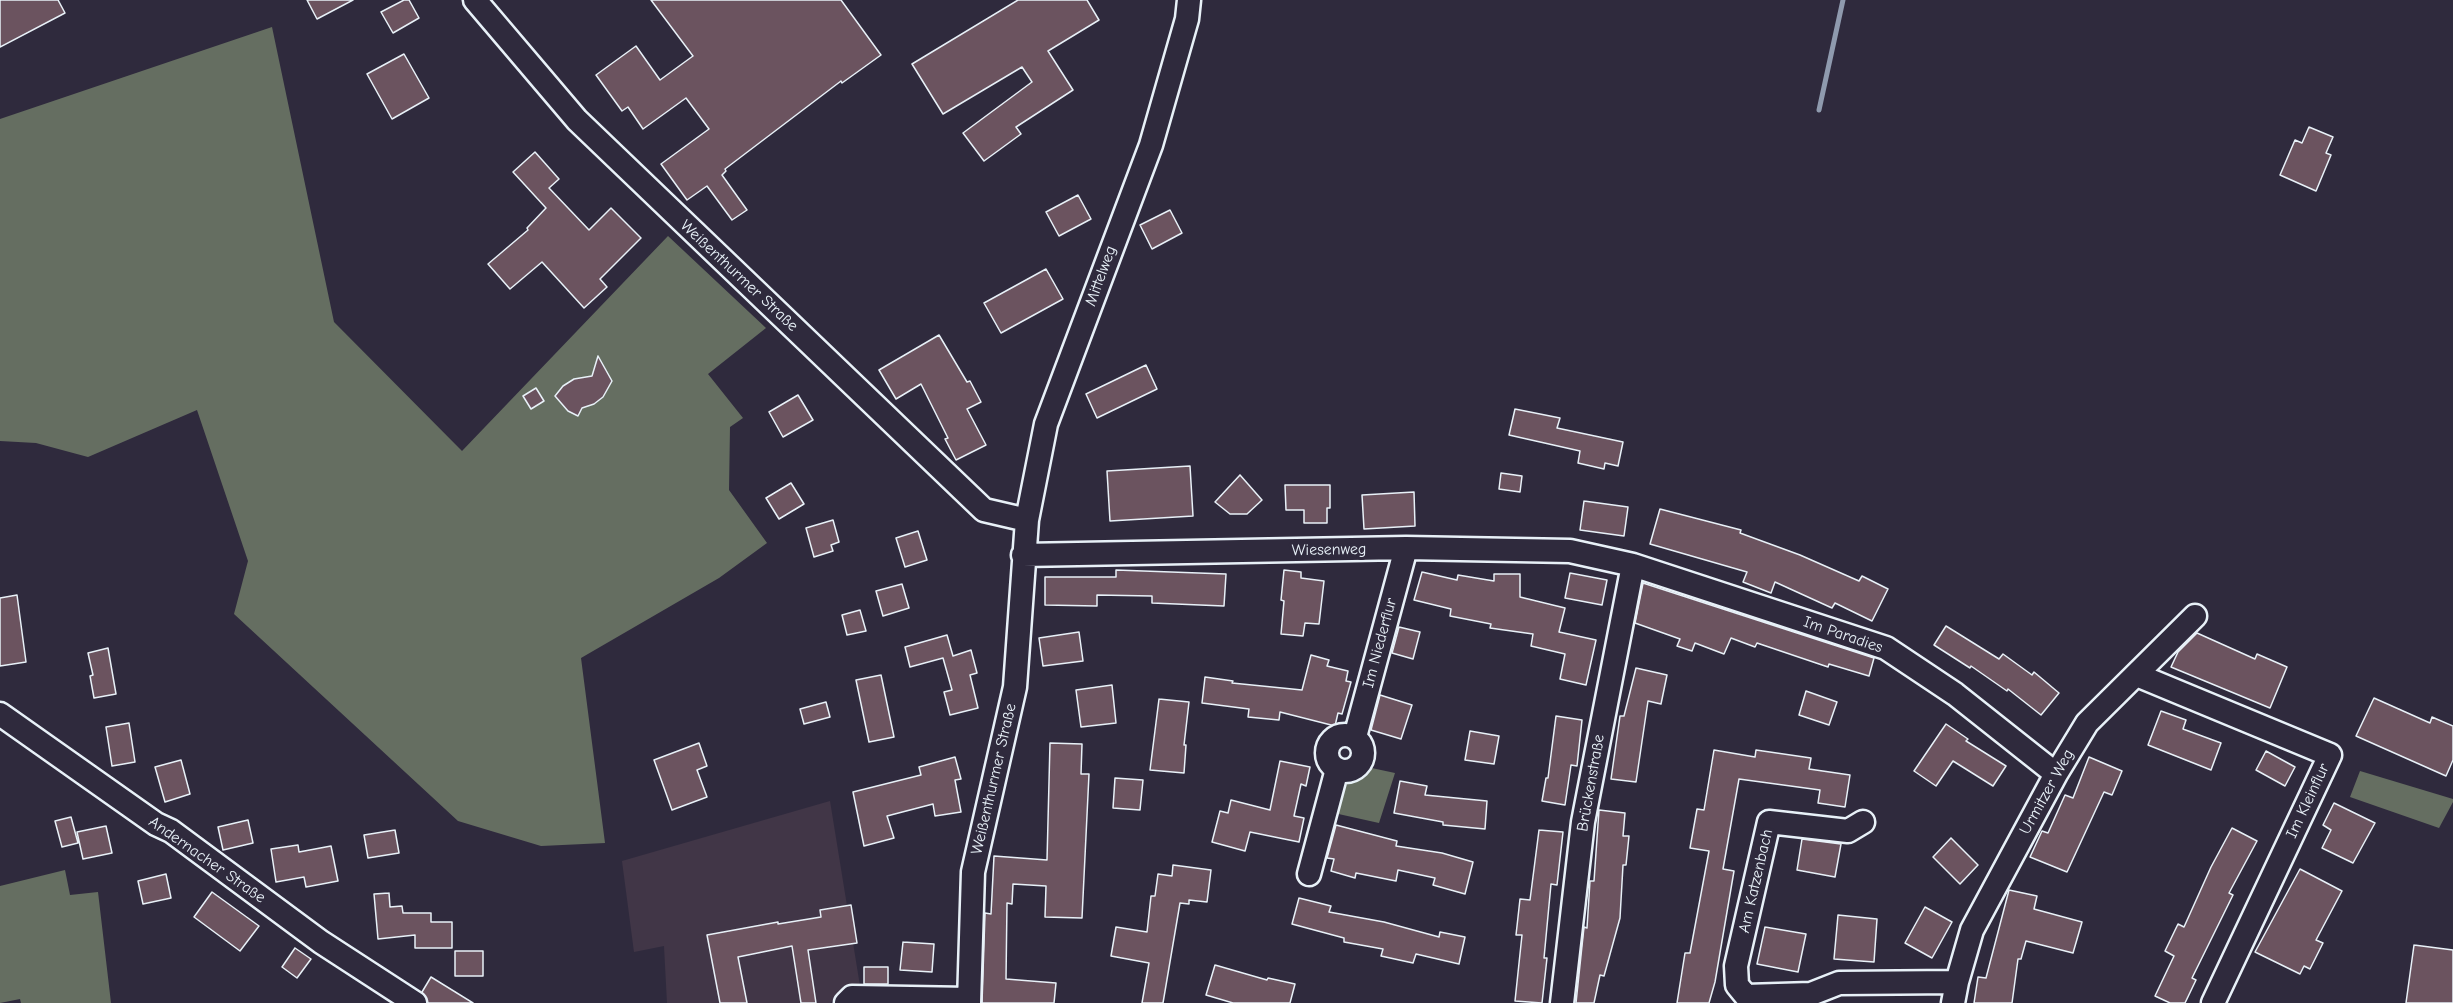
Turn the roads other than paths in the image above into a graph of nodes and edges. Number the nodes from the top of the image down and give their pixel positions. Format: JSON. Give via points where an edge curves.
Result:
{"nodes":[{"id":1,"x":475,"y":0,"type":"edge"},
{"id":2,"x":1189,"y":0,"type":"edge"},
{"id":3,"x":1027,"y":520,"type":"junction"},
{"id":4,"x":1406,"y":548,"type":"junction"},
{"id":5,"x":1023,"y":555,"type":"junction"},
{"id":6,"x":1633,"y":565,"type":"junction"},
{"id":7,"x":2195,"y":616,"type":"dead end"},
{"id":8,"x":2137,"y":675,"type":"junction"},
{"id":9,"x":0,"y":714,"type":"edge"},
{"id":10,"x":2056,"y":774,"type":"junction"},
{"id":11,"x":1863,"y":822,"type":"dead end"},
{"id":12,"x":1309,"y":874,"type":"dead end"},
{"id":13,"x":1955,"y":992,"type":"edge"},
{"id":14,"x":1744,"y":1000,"type":"edge"},
{"id":15,"x":969,"y":1001,"type":"edge"},
{"id":16,"x":415,"y":1003,"type":"edge"},
{"id":17,"x":846,"y":1003,"type":"edge"},
{"id":18,"x":1562,"y":1003,"type":"edge"},
{"id":19,"x":2213,"y":1003,"type":"edge"}],
"edges":[{"from":1,"to":3,"type":"street","name":"Weißenthurmer Straße","via":[[577,120],[984,510]]},
{"from":2,"to":3,"type":"street","name":"Mittelweg","via":[[1151,145],[1046,424]]},
{"from":3,"to":5,"type":"street","name":"Mittelweg"},
{"from":4,"to":5,"type":"street","name":"Wiesenweg"},
{"from":4,"to":6,"type":"street","name":"Wiesenweg","via":[[1570,551]]},
{"from":4,"to":12,"type":"street","name":"Im Niederflur","via":[[1355,737],[1363,754],[1351,770],[1337,769]]},
{"from":5,"to":15,"type":"street","name":"Weißenthurmer Straße","via":[[1015,687],[973,872]]},
{"from":6,"to":10,"type":"street","name":"Im Paradies","via":[[1886,648],[1955,694]]},
{"from":6,"to":18,"type":"street","name":"Brückenstraße","via":[[1583,822]]},
{"from":7,"to":8,"type":"street","name":"Urmitzer Weg"},
{"from":8,"to":10,"type":"street","name":"Urmitzer Weg","via":[[2087,723]]},
{"from":8,"to":19,"type":"street","name":"Im Kleinflur","via":[[2330,755]]},
{"from":9,"to":16,"type":"street","name":"Andernacher Straße","via":[[171,831],[321,942]]},
{"from":10,"to":13,"type":"street","name":"Urmitzer Weg","via":[[1972,930]]},
{"from":11,"to":14,"type":"street","name":"Am Katzenbach","via":[[1848,831],[1769,822],[1736,966],[1737,985]]},
{"from":13,"to":14,"type":"street","name":"Am Katzenbach","via":[[1839,983],[1811,994]]},
{"from":15,"to":17,"type":"street","via":[[852,997]]}]}
